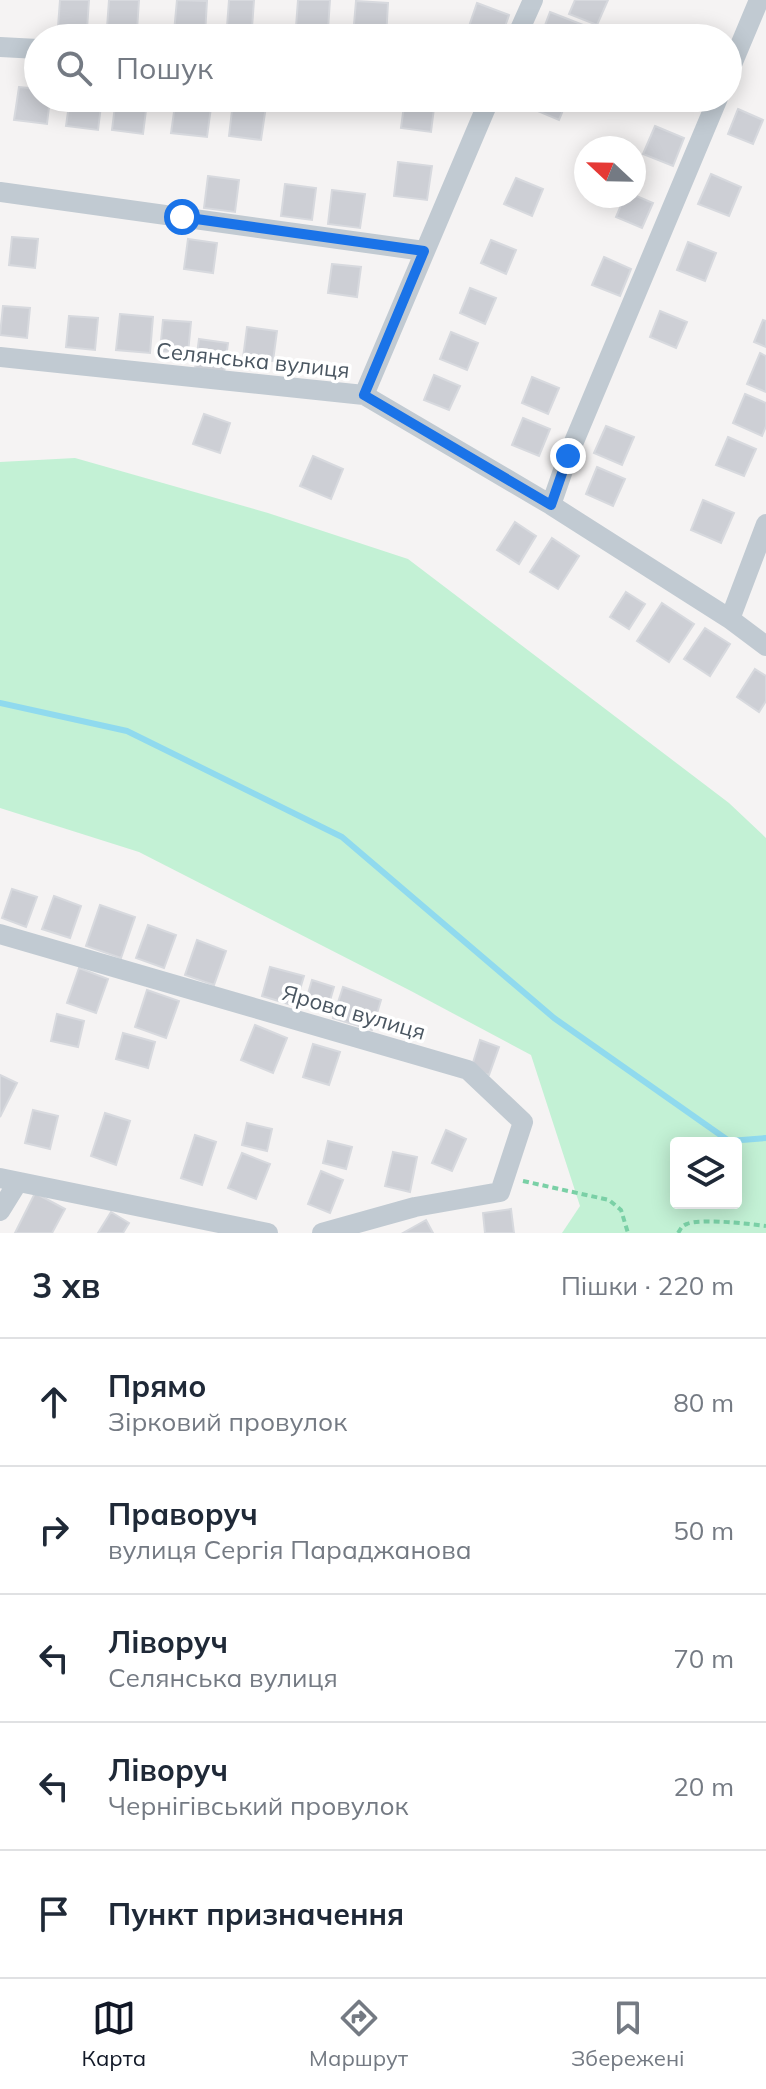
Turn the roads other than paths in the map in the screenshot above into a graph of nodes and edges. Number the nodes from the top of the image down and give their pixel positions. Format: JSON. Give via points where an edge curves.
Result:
{"nodes":[{"id":1,"x":533,"y":0,"type":"edge"},
{"id":2,"x":759,"y":0,"type":"edge"},
{"id":3,"x":522,"y":24,"type":"edge"},
{"id":4,"x":742,"y":41,"type":"edge"},
{"id":5,"x":0,"y":47,"type":"edge"},
{"id":6,"x":24,"y":48,"type":"edge"},
{"id":7,"x":484,"y":112,"type":"edge"},
{"id":8,"x":712,"y":112,"type":"edge"},
{"id":9,"x":0,"y":192,"type":"edge"},
{"id":10,"x":424,"y":251,"type":"junction"},
{"id":11,"x":0,"y":357,"type":"edge"},
{"id":12,"x":364,"y":395,"type":"junction"},
{"id":13,"x":551,"y":505,"type":"junction"},
{"id":14,"x":766,"y":524,"type":"edge"},
{"id":15,"x":730,"y":619,"type":"junction"},
{"id":16,"x":766,"y":646,"type":"edge"},
{"id":17,"x":0,"y":934,"type":"edge"},
{"id":18,"x":9,"y":1180,"type":"edge"},
{"id":19,"x":0,"y":1211,"type":"edge"},
{"id":20,"x":268,"y":1233,"type":"edge"},
{"id":21,"x":322,"y":1233,"type":"edge"}],
"edges":[{"from":1,"to":3,"type":"street"},
{"from":2,"to":4,"type":"street"},
{"from":5,"to":6,"type":"street"},
{"from":7,"to":10,"type":"street"},
{"from":8,"to":13,"type":"street"},
{"from":9,"to":10,"type":"street"},
{"from":10,"to":12,"type":"street"},
{"from":11,"to":12,"type":"street","name":"Селянська вулиця"},
{"from":12,"to":13,"type":"street","name":"Селянська вулиця"},
{"from":13,"to":15,"type":"street","name":"Селянська вулиця"},
{"from":14,"to":15,"type":"street"},
{"from":15,"to":16,"type":"street","name":"Селянська вулиця"},
{"from":17,"to":21,"type":"street","name":"Ярова вулиця","via":[[468,1070],[523,1122],[500,1192],[415,1207]]},
{"from":18,"to":19,"type":"street"},
{"from":18,"to":20,"type":"street"}]}
